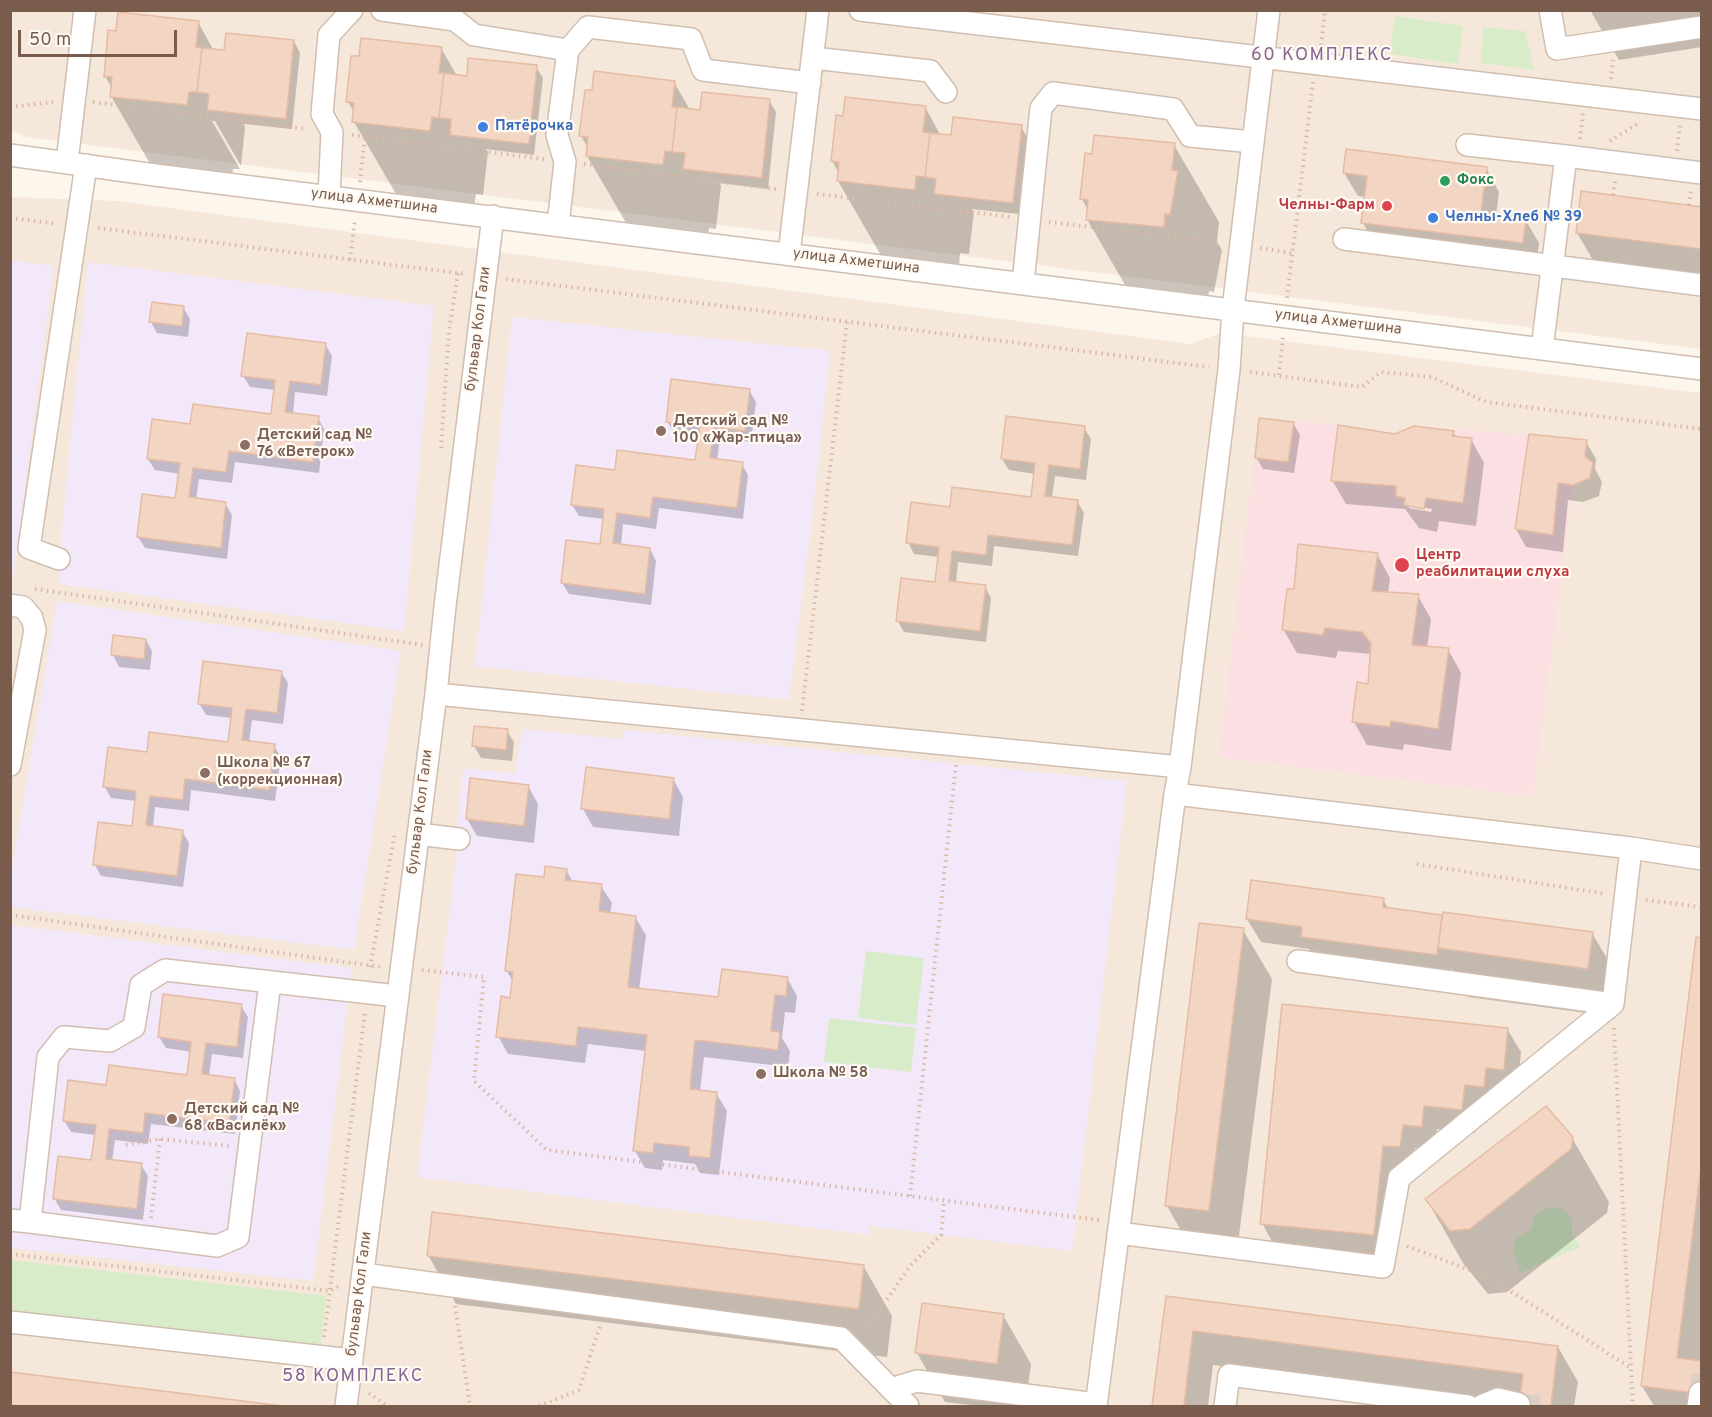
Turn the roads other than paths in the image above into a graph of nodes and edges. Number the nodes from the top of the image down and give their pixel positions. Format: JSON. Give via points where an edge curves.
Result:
{"nodes":[{"id":1,"x":85,"y":10,"type":"edge"},
{"id":2,"x":382,"y":10,"type":"edge"},
{"id":3,"x":818,"y":10,"type":"edge"},
{"id":4,"x":860,"y":10,"type":"edge"},
{"id":5,"x":1269,"y":10,"type":"edge"},
{"id":6,"x":1550,"y":10,"type":"edge"},
{"id":7,"x":343,"y":14,"type":"edge"},
{"id":8,"x":1701,"y":27,"type":"edge"},
{"id":9,"x":568,"y":50,"type":"junction"},
{"id":10,"x":813,"y":58,"type":"junction"},
{"id":11,"x":1263,"y":58,"type":"junction"},
{"id":12,"x":810,"y":83,"type":"junction"},
{"id":13,"x":946,"y":92,"type":"dead end"},
{"id":14,"x":1692,"y":108,"type":"edge"},
{"id":15,"x":1253,"y":142,"type":"junction"},
{"id":16,"x":1467,"y":145,"type":"dead end"},
{"id":17,"x":10,"y":155,"type":"edge"},
{"id":18,"x":1576,"y":157,"type":"junction"},
{"id":19,"x":76,"y":164,"type":"junction"},
{"id":20,"x":1701,"y":173,"type":"edge"},
{"id":21,"x":329,"y":196,"type":"junction"},
{"id":22,"x":493,"y":216,"type":"junction"},
{"id":23,"x":558,"y":225,"type":"junction"},
{"id":24,"x":1344,"y":239,"type":"dead end"},
{"id":25,"x":789,"y":254,"type":"junction"},
{"id":26,"x":1552,"y":266,"type":"junction"},
{"id":27,"x":1023,"y":283,"type":"junction"},
{"id":28,"x":1701,"y":285,"type":"edge"},
{"id":29,"x":1233,"y":309,"type":"junction"},
{"id":30,"x":1542,"y":349,"type":"junction"},
{"id":31,"x":1701,"y":369,"type":"edge"},
{"id":32,"x":59,"y":559,"type":"dead end"},
{"id":33,"x":10,"y":605,"type":"edge"},
{"id":34,"x":436,"y":694,"type":"junction"},
{"id":35,"x":10,"y":765,"type":"edge"},
{"id":36,"x":1180,"y":767,"type":"junction"},
{"id":37,"x":1175,"y":794,"type":"junction"},
{"id":38,"x":418,"y":834,"type":"junction"},
{"id":39,"x":459,"y":839,"type":"dead end"},
{"id":40,"x":1631,"y":848,"type":"junction"},
{"id":41,"x":1701,"y":859,"type":"edge"},
{"id":42,"x":1298,"y":961,"type":"dead end"},
{"id":43,"x":270,"y":982,"type":"junction"},
{"id":44,"x":397,"y":996,"type":"junction"},
{"id":45,"x":1613,"y":1004,"type":"junction"},
{"id":46,"x":20,"y":1221,"type":"edge"},
{"id":47,"x":1119,"y":1228,"type":"junction"},
{"id":48,"x":363,"y":1274,"type":"junction"},
{"id":49,"x":10,"y":1322,"type":"edge"},
{"id":50,"x":352,"y":1360,"type":"junction"},
{"id":51,"x":891,"y":1389,"type":"junction"},
{"id":52,"x":1519,"y":1404,"type":"dead end"},
{"id":53,"x":1096,"y":1405,"type":"edge"},
{"id":54,"x":346,"y":1407,"type":"edge"},
{"id":55,"x":908,"y":1407,"type":"edge"},
{"id":56,"x":1225,"y":1407,"type":"edge"},
{"id":57,"x":1468,"y":1407,"type":"edge"},
{"id":58,"x":1481,"y":1407,"type":"edge"}],
"edges":[{"from":1,"to":19,"type":"street","via":[[74,100]]},
{"from":2,"to":9,"type":"street","via":[[455,20],[474,35]]},
{"from":3,"to":10,"type":"street"},
{"from":4,"to":11,"type":"street"},
{"from":5,"to":11,"type":"street"},
{"from":6,"to":8,"type":"street","via":[[1557,50]]},
{"from":7,"to":21,"type":"street","via":[[329,35],[322,114],[332,132]]},
{"from":9,"to":12,"type":"street","via":[[588,27],[691,39],[703,70]]},
{"from":9,"to":23,"type":"street","via":[[557,135],[565,162]]},
{"from":10,"to":12,"type":"street"},
{"from":10,"to":13,"type":"street","via":[[930,71]]},
{"from":11,"to":14,"type":"street"},
{"from":11,"to":15,"type":"street"},
{"from":12,"to":25,"type":"street"},
{"from":15,"to":27,"type":"street","via":[[1190,136],[1173,109],[1053,93],[1041,108]]},
{"from":15,"to":29,"type":"street"},
{"from":16,"to":18,"type":"street"},
{"from":17,"to":19,"type":"street","name":"улица Ахметшина"},
{"from":18,"to":20,"type":"street"},
{"from":18,"to":26,"type":"street"},
{"from":19,"to":21,"type":"street","name":"улица Ахметшина"},
{"from":19,"to":32,"type":"street","via":[[77,226],[59,286],[29,548]]},
{"from":21,"to":22,"type":"street","name":"улица Ахметшина"},
{"from":22,"to":23,"type":"street","name":"улица Ахметшина"},
{"from":22,"to":34,"type":"street","name":"бульвар Кол Гали"},
{"from":23,"to":25,"type":"street","name":"улица Ахметшина"},
{"from":24,"to":26,"type":"street"},
{"from":25,"to":27,"type":"street","name":"улица Ахметшина"},
{"from":26,"to":28,"type":"street"},
{"from":26,"to":30,"type":"street"},
{"from":27,"to":29,"type":"street","name":"улица Ахметшина"},
{"from":29,"to":30,"type":"street","name":"улица Ахметшина"},
{"from":29,"to":36,"type":"street","via":[[1229,370]]},
{"from":30,"to":31,"type":"street","name":"улица Ахметшина"},
{"from":33,"to":35,"type":"street","via":[[23,607],[35,630]]},
{"from":34,"to":36,"type":"street"},
{"from":34,"to":38,"type":"street","name":"бульвар Кол Гали"},
{"from":36,"to":37,"type":"street"},
{"from":37,"to":40,"type":"street"},
{"from":37,"to":47,"type":"street"},
{"from":38,"to":39,"type":"street"},
{"from":38,"to":44,"type":"street","name":"бульвар Кол Гали"},
{"from":40,"to":41,"type":"street"},
{"from":40,"to":45,"type":"street"},
{"from":42,"to":45,"type":"street"},
{"from":43,"to":44,"type":"street"},
{"from":43,"to":46,"type":"street","via":[[165,970],[141,985],[134,1027],[110,1041],[64,1037],[48,1057]]},
{"from":43,"to":46,"type":"street","via":[[238,1237],[217,1246]]},
{"from":44,"to":48,"type":"street","name":"бульвар Кол Гали"},
{"from":45,"to":47,"type":"street","via":[[1399,1178],[1383,1267]]},
{"from":47,"to":53,"type":"street"},
{"from":48,"to":50,"type":"street","name":"бульвар Кол Гали"},
{"from":48,"to":51,"type":"street","via":[[841,1338]]},
{"from":49,"to":50,"type":"street"},
{"from":50,"to":54,"type":"street","name":"бульвар Кол Гали"},
{"from":51,"to":53,"type":"street","via":[[917,1380]]},
{"from":51,"to":55,"type":"street"},
{"from":52,"to":58,"type":"street","via":[[1498,1399]]},
{"from":56,"to":57,"type":"street","via":[[1229,1375]]}]}
